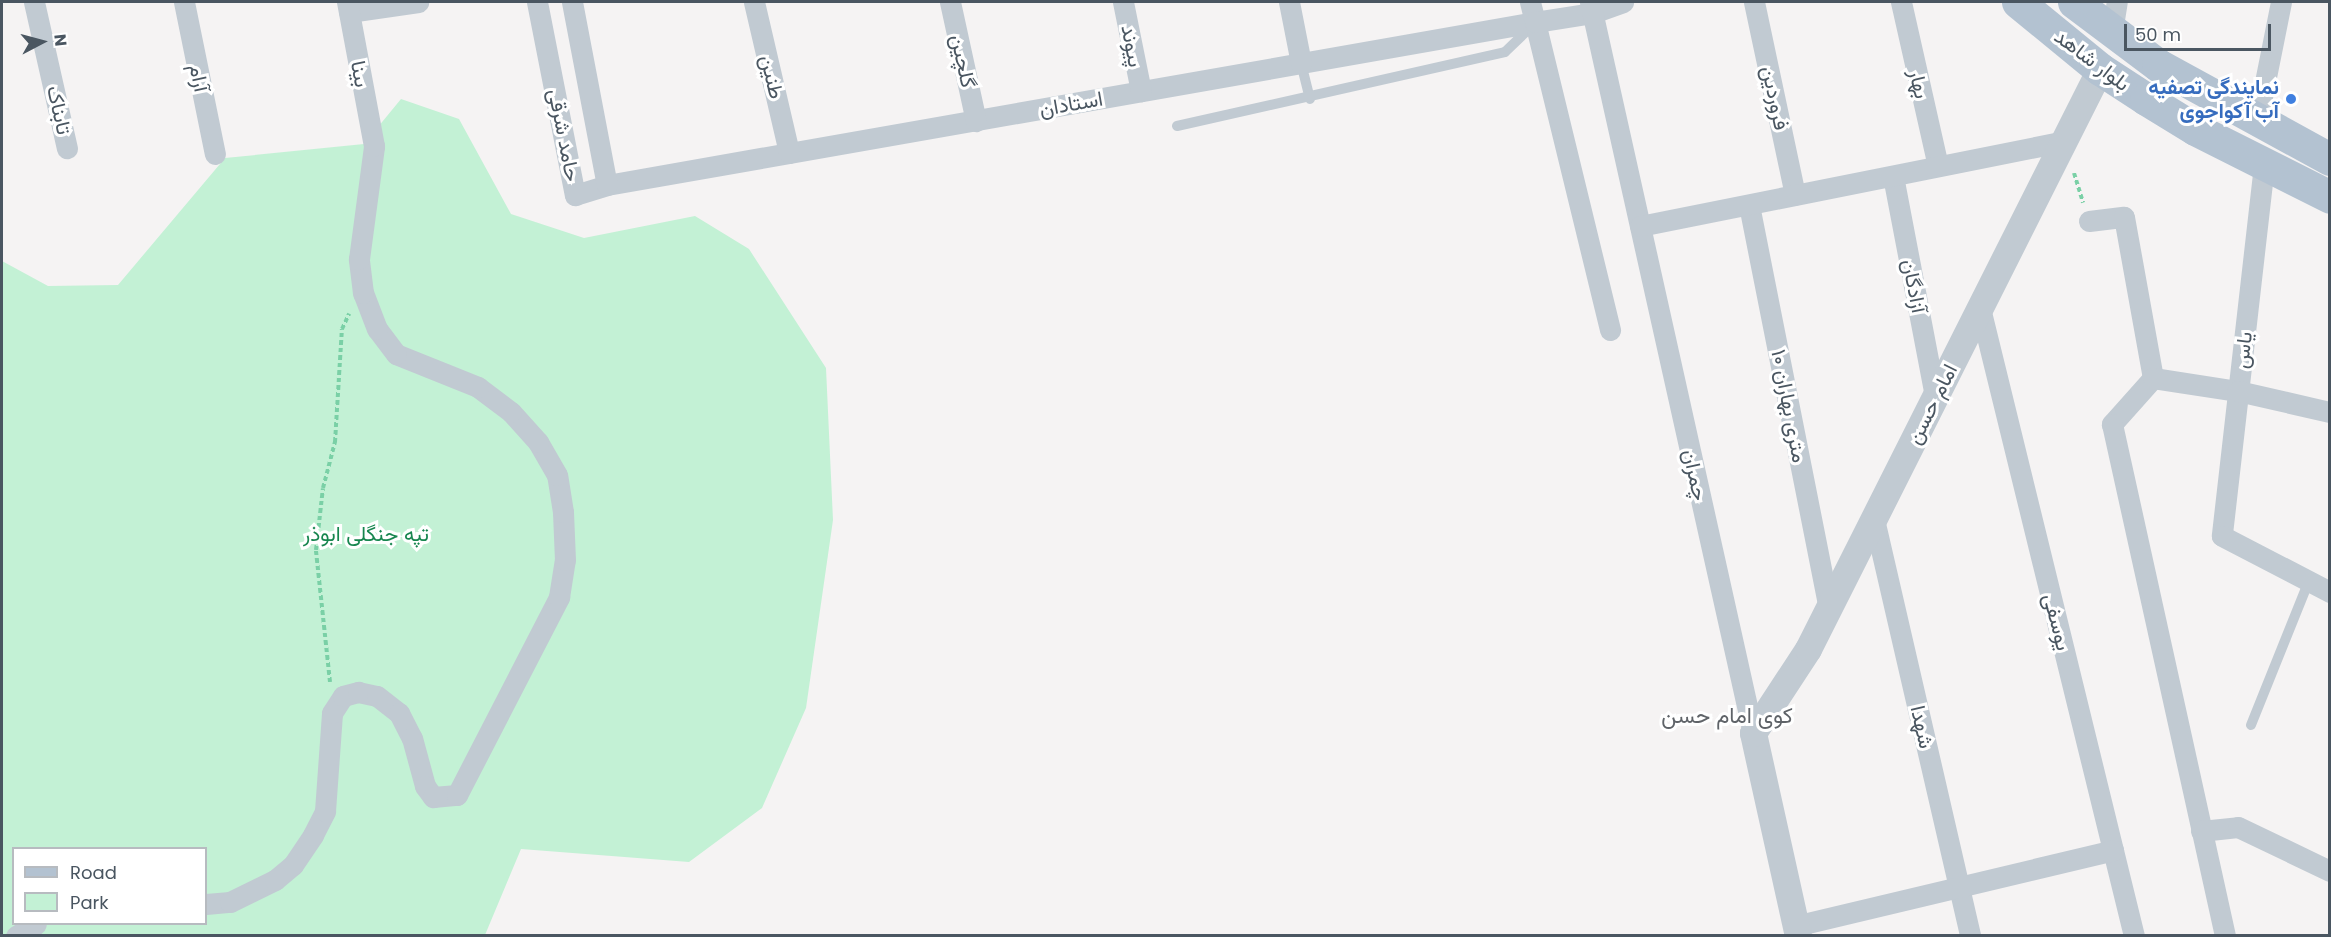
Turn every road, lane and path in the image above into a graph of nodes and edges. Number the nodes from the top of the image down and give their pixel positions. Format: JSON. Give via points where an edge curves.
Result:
{"nodes":[{"id":1,"x":34,"y":2,"type":"edge"},
{"id":2,"x":183,"y":2,"type":"edge"},
{"id":3,"x":418,"y":2,"type":"edge"},
{"id":4,"x":537,"y":2,"type":"edge"},
{"id":5,"x":572,"y":2,"type":"edge"},
{"id":6,"x":754,"y":2,"type":"edge"},
{"id":7,"x":950,"y":2,"type":"edge"},
{"id":8,"x":1123,"y":2,"type":"edge"},
{"id":9,"x":1289,"y":2,"type":"edge"},
{"id":10,"x":1530,"y":2,"type":"edge"},
{"id":11,"x":1623,"y":2,"type":"edge"},
{"id":12,"x":1754,"y":2,"type":"edge"},
{"id":13,"x":1901,"y":2,"type":"edge"},
{"id":14,"x":2018,"y":2,"type":"edge"},
{"id":15,"x":2074,"y":2,"type":"edge"},
{"id":16,"x":2281,"y":2,"type":"edge"},
{"id":17,"x":348,"y":7,"type":"edge"},
{"id":18,"x":1592,"y":7,"type":"edge"},
{"id":19,"x":2115,"y":17,"type":"edge"},
{"id":20,"x":1535,"y":22,"type":"junction"},
{"id":21,"x":1301,"y":63,"type":"junction"},
{"id":22,"x":2100,"y":69,"type":"junction"},
{"id":23,"x":1141,"y":92,"type":"junction"},
{"id":24,"x":1310,"y":99,"type":"junction"},
{"id":25,"x":976,"y":121,"type":"junction"},
{"id":26,"x":2257,"y":122,"type":"junction"},
{"id":27,"x":1177,"y":126,"type":"dead end"},
{"id":28,"x":2064,"y":141,"type":"junction"},
{"id":29,"x":67,"y":148,"type":"dead end"},
{"id":30,"x":789,"y":153,"type":"junction"},
{"id":31,"x":215,"y":154,"type":"dead end"},
{"id":32,"x":2330,"y":159,"type":"edge"},
{"id":33,"x":2264,"y":165,"type":"junction"},
{"id":34,"x":1938,"y":166,"type":"junction"},
{"id":35,"x":1893,"y":176,"type":"junction"},
{"id":36,"x":607,"y":185,"type":"junction"},
{"id":37,"x":1795,"y":195,"type":"junction"},
{"id":38,"x":2330,"y":197,"type":"edge"},
{"id":39,"x":1749,"y":205,"type":"junction"},
{"id":40,"x":2089,"y":221,"type":"joint"},
{"id":41,"x":1640,"y":226,"type":"junction"},
{"id":42,"x":362,"y":287,"type":"junction"},
{"id":43,"x":1980,"y":308,"type":"junction"},
{"id":44,"x":1610,"y":330,"type":"dead end"},
{"id":45,"x":2152,"y":378,"type":"junction"},
{"id":46,"x":2238,"y":391,"type":"junction"},
{"id":47,"x":1935,"y":396,"type":"junction"},
{"id":48,"x":2330,"y":412,"type":"edge"},
{"id":49,"x":1874,"y":519,"type":"junction"},
{"id":50,"x":2309,"y":581,"type":"junction"},
{"id":51,"x":2330,"y":592,"type":"edge"},
{"id":52,"x":1829,"y":608,"type":"junction"},
{"id":53,"x":334,"y":710,"type":"junction"},
{"id":54,"x":2251,"y":725,"type":"dead end"},
{"id":55,"x":1753,"y":733,"type":"junction"},
{"id":56,"x":2201,"y":831,"type":"junction"},
{"id":57,"x":2113,"y":850,"type":"junction"},
{"id":58,"x":2330,"y":871,"type":"edge"},
{"id":59,"x":1959,"y":887,"type":"junction"},
{"id":60,"x":207,"y":904,"type":"edge"},
{"id":61,"x":34,"y":925,"type":"edge"},
{"id":62,"x":1797,"y":931,"type":"edge"},
{"id":63,"x":2225,"y":935,"type":"edge"},
{"id":64,"x":16,"y":936,"type":"edge"},
{"id":65,"x":1970,"y":936,"type":"edge"},
{"id":66,"x":2134,"y":936,"type":"edge"}],
"edges":[{"from":1,"to":29,"type":"street","name":"تابناک"},
{"from":2,"to":31,"type":"street","name":"آرام"},
{"from":3,"to":17,"type":"street"},
{"from":4,"to":36,"type":"street","name":"حامد شرقی","via":[[575,195]]},
{"from":5,"to":36,"type":"street","name":"حامد شرقی"},
{"from":6,"to":30,"type":"street","name":"طنین"},
{"from":7,"to":25,"type":"street","name":"گلچین"},
{"from":8,"to":23,"type":"street","name":"پیوند"},
{"from":9,"to":21,"type":"street"},
{"from":10,"to":20,"type":"street"},
{"from":11,"to":18,"type":"street"},
{"from":12,"to":37,"type":"street","name":"فروردین"},
{"from":13,"to":34,"type":"street","name":"بهار"},
{"from":14,"to":22,"type":"main road","name":"بلوار شاهد"},
{"from":15,"to":19,"type":"main road","name":"بلوار شاهد"},
{"from":16,"to":26,"type":"street"},
{"from":17,"to":42,"type":"street","name":"بینا","via":[[374,146],[358,259]]},
{"from":18,"to":20,"type":"street"},
{"from":18,"to":41,"type":"street","name":"چمران"},
{"from":19,"to":26,"type":"main road","name":"بلوار شاهد","via":[[2158,65]]},
{"from":20,"to":21,"type":"street","name":"استادان"},
{"from":20,"to":24,"type":"lane","via":[[1505,52]]},
{"from":20,"to":44,"type":"street"},
{"from":21,"to":23,"type":"street","name":"استادان"},
{"from":21,"to":24,"type":"lane"},
{"from":22,"to":28,"type":"street","name":"امام حسن"},
{"from":22,"to":33,"type":"main road","name":"بلوار شاهد","via":[[2195,129]]},
{"from":23,"to":25,"type":"street","name":"استادان"},
{"from":24,"to":27,"type":"lane"},
{"from":25,"to":30,"type":"street","name":"استادان"},
{"from":26,"to":32,"type":"main road","name":"بلوار شاهد"},
{"from":28,"to":34,"type":"street"},
{"from":28,"to":40,"type":"path"},
{"from":28,"to":43,"type":"street","name":"امام حسن"},
{"from":30,"to":36,"type":"street","name":"استادان"},
{"from":33,"to":38,"type":"main road","name":"بلوار شاهد"},
{"from":33,"to":46,"type":"street","name":"یاس"},
{"from":34,"to":35,"type":"street"},
{"from":35,"to":37,"type":"street"},
{"from":35,"to":47,"type":"street","name":"آزادگان"},
{"from":37,"to":39,"type":"street"},
{"from":39,"to":41,"type":"street"},
{"from":39,"to":52,"type":"street","name":"۱۰ متری بهاران"},
{"from":40,"to":45,"type":"street","via":[[2124,217]]},
{"from":41,"to":55,"type":"street","name":"چمران"},
{"from":42,"to":53,"type":"path","via":[[342,329],[335,442],[323,488],[316,549],[319,606]]},
{"from":42,"to":53,"type":"street","name":"بینا","via":[[377,329],[396,354],[478,387],[511,412],[538,442],[557,474],[564,560],[560,597],[457,795],[433,797],[425,786],[412,738],[399,713],[376,696],[358,692],[343,696]]},
{"from":43,"to":47,"type":"street","name":"امام حسن"},
{"from":43,"to":57,"type":"street","name":"یوسفی"},
{"from":45,"to":46,"type":"street"},
{"from":45,"to":56,"type":"street","via":[[2112,424]]},
{"from":46,"to":48,"type":"street"},
{"from":46,"to":50,"type":"street","name":"یاس","via":[[2222,536]]},
{"from":47,"to":49,"type":"street","name":"امام حسن"},
{"from":49,"to":52,"type":"street","name":"امام حسن"},
{"from":49,"to":59,"type":"street","name":"شهدا"},
{"from":50,"to":51,"type":"street"},
{"from":50,"to":54,"type":"lane"},
{"from":52,"to":55,"type":"street","name":"امام حسن","via":[[1808,649]]},
{"from":53,"to":60,"type":"street","via":[[325,811],[313,835],[293,865],[268,885],[230,902]]},
{"from":55,"to":62,"type":"street","name":"چمران"},
{"from":56,"to":58,"type":"street","via":[[2238,827]]},
{"from":56,"to":63,"type":"street"},
{"from":57,"to":59,"type":"street"},
{"from":57,"to":66,"type":"street","name":"یوسفی"},
{"from":59,"to":62,"type":"street"},
{"from":59,"to":65,"type":"street","name":"شهدا"},
{"from":61,"to":64,"type":"street"}]}
